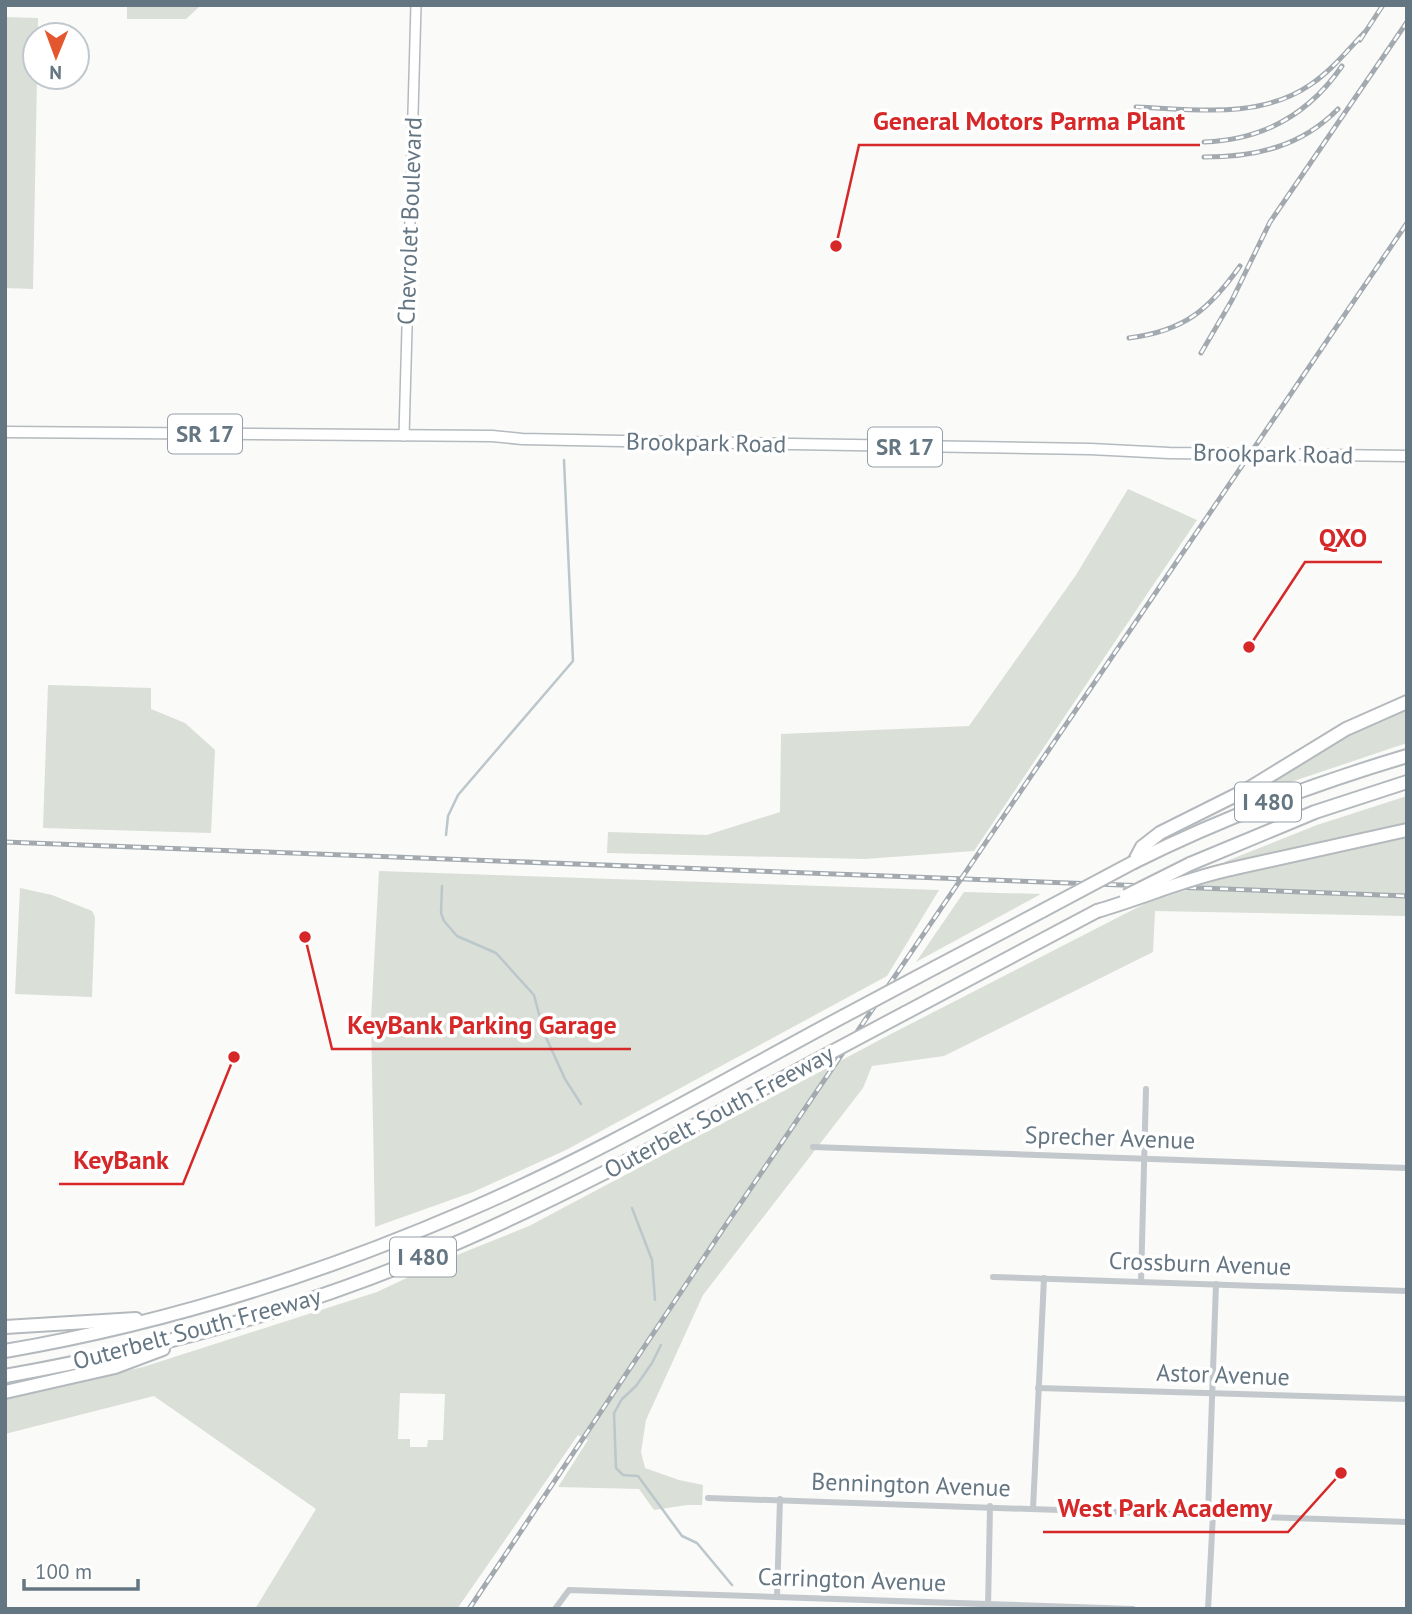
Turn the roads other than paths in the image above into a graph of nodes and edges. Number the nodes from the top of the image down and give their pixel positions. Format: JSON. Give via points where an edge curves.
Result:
{"nodes":[{"id":1,"x":416,"y":5,"type":"edge"},
{"id":2,"x":5,"y":432,"type":"edge"},
{"id":3,"x":404,"y":436,"type":"junction"},
{"id":4,"x":1407,"y":456,"type":"edge"},
{"id":5,"x":1407,"y":702,"type":"edge"},
{"id":6,"x":1407,"y":757,"type":"edge"},
{"id":7,"x":1407,"y":782,"type":"edge"},
{"id":8,"x":1407,"y":830,"type":"edge"},
{"id":9,"x":1134,"y":862,"type":"junction"},
{"id":10,"x":1095,"y":912,"type":"junction"},
{"id":11,"x":1146,"y":1088,"type":"dead end"},
{"id":12,"x":813,"y":1147,"type":"dead end"},
{"id":13,"x":1143,"y":1159,"type":"junction"},
{"id":14,"x":1407,"y":1168,"type":"edge"},
{"id":15,"x":993,"y":1277,"type":"dead end"},
{"id":16,"x":1044,"y":1278,"type":"junction"},
{"id":17,"x":1140,"y":1282,"type":"junction"},
{"id":18,"x":1216,"y":1284,"type":"junction"},
{"id":19,"x":1407,"y":1291,"type":"edge"},
{"id":20,"x":146,"y":1321,"type":"junction"},
{"id":21,"x":5,"y":1326,"type":"edge"},
{"id":22,"x":192,"y":1336,"type":"junction"},
{"id":23,"x":5,"y":1350,"type":"edge"},
{"id":24,"x":5,"y":1376,"type":"edge"},
{"id":25,"x":1038,"y":1388,"type":"junction"},
{"id":26,"x":5,"y":1392,"type":"edge"},
{"id":27,"x":1212,"y":1394,"type":"junction"},
{"id":28,"x":1407,"y":1399,"type":"edge"},
{"id":29,"x":708,"y":1498,"type":"dead end"},
{"id":30,"x":780,"y":1499,"type":"junction"},
{"id":31,"x":990,"y":1506,"type":"junction"},
{"id":32,"x":1033,"y":1509,"type":"junction"},
{"id":33,"x":1211,"y":1514,"type":"junction"},
{"id":34,"x":1407,"y":1521,"type":"edge"},
{"id":35,"x":777,"y":1597,"type":"junction"},
{"id":36,"x":988,"y":1606,"type":"edge"},
{"id":37,"x":555,"y":1609,"type":"edge"},
{"id":38,"x":1133,"y":1609,"type":"edge"},
{"id":39,"x":1208,"y":1609,"type":"edge"}],
"edges":[{"from":1,"to":3,"type":"main road","name":"Chevrolet Boulevard"},
{"from":2,"to":3,"type":"main road","name":"Brookpark Road","number":"SR 17"},
{"from":3,"to":4,"type":"main road","name":"Brookpark Road","number":"SR 17"},
{"from":5,"to":9,"type":"highway","via":[[1346,730],[1248,789],[1160,833],[1142,847]]},
{"from":6,"to":9,"type":"highway","name":"Outerbelt South Freeway","number":"I 480","via":[[1277,798]]},
{"from":7,"to":10,"type":"highway","name":"Outerbelt South Freeway","number":"I 480","bridge":true,"via":[[1302,817],[1190,864]]},
{"from":8,"to":10,"type":"highway","bridge":true,"via":[[1191,879]]},
{"from":9,"to":20,"type":"highway","name":"Outerbelt South Freeway","number":"I 480","bridge":true,"via":[[586,1154],[465,1212],[312,1272]]},
{"from":10,"to":22,"type":"highway","name":"Outerbelt South Freeway","number":"I 480","bridge":true,"via":[[578,1186],[481,1232],[345,1287]]},
{"from":11,"to":13,"type":"street"},
{"from":12,"to":13,"type":"street","name":"Sprecher Avenue"},
{"from":13,"to":14,"type":"street","name":"Sprecher Avenue"},
{"from":13,"to":17,"type":"street"},
{"from":15,"to":16,"type":"street","name":"Crossburn Avenue"},
{"from":16,"to":17,"type":"street","name":"Crossburn Avenue"},
{"from":16,"to":25,"type":"street"},
{"from":17,"to":18,"type":"street","name":"Crossburn Avenue"},
{"from":18,"to":19,"type":"street","name":"Crossburn Avenue"},
{"from":18,"to":27,"type":"street"},
{"from":20,"to":21,"type":"highway","via":[[124,1318]]},
{"from":20,"to":23,"type":"highway","name":"Outerbelt South Freeway","number":"I 480"},
{"from":22,"to":24,"type":"highway","name":"Outerbelt South Freeway","number":"I 480"},
{"from":22,"to":26,"type":"highway","via":[[115,1367]]},
{"from":25,"to":27,"type":"street","name":"Astor Avenue"},
{"from":25,"to":32,"type":"street"},
{"from":27,"to":28,"type":"street","name":"Astor Avenue"},
{"from":27,"to":33,"type":"street"},
{"from":29,"to":30,"type":"street","name":"Bennington Avenue"},
{"from":30,"to":31,"type":"street","name":"Bennington Avenue"},
{"from":30,"to":35,"type":"street"},
{"from":31,"to":32,"type":"street","name":"Bennington Avenue"},
{"from":31,"to":36,"type":"street"},
{"from":32,"to":33,"type":"street","name":"Bennington Avenue"},
{"from":33,"to":34,"type":"street","name":"Bennington Avenue"},
{"from":33,"to":39,"type":"street"},
{"from":35,"to":36,"type":"street","name":"Carrington Avenue"},
{"from":35,"to":37,"type":"street","name":"Carrington Avenue","via":[[569,1590]]},
{"from":36,"to":38,"type":"street","name":"Carrington Avenue"}]}
